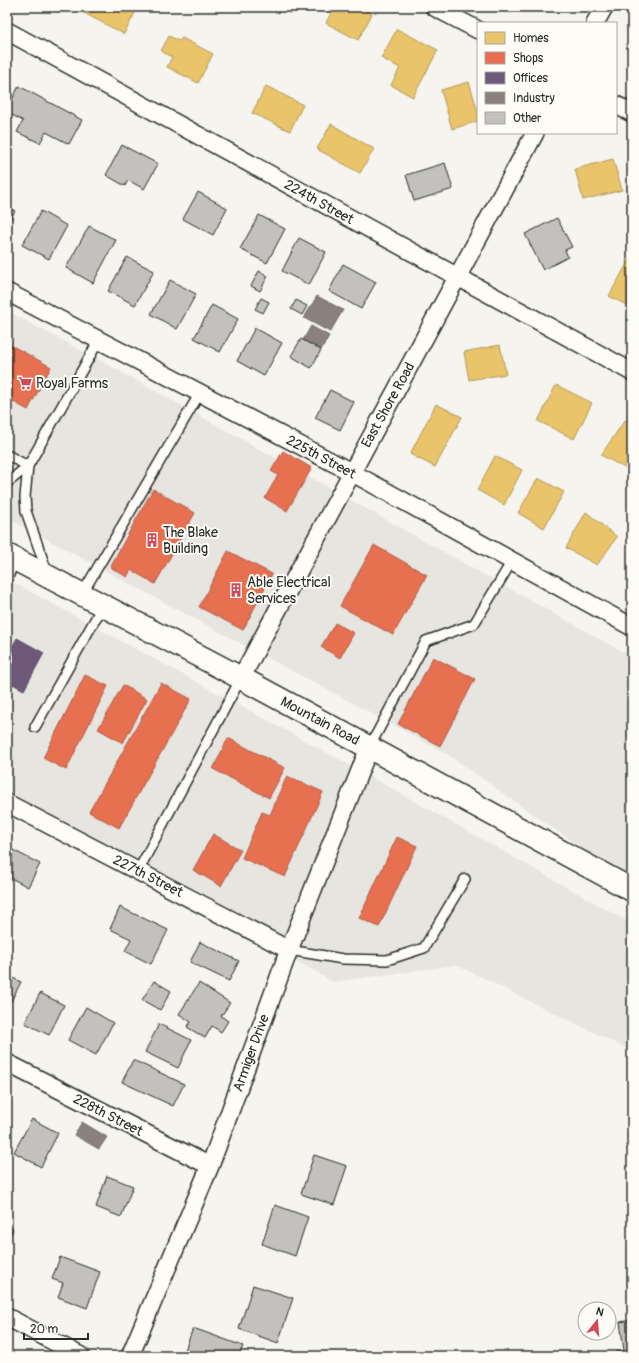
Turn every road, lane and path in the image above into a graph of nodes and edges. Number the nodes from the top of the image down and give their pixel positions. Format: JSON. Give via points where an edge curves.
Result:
{"nodes":[{"id":1,"x":434,"y":7,"type":"edge"},
{"id":2,"x":604,"y":7,"type":"edge"},
{"id":3,"x":596,"y":22,"type":"edge"},
{"id":4,"x":477,"y":29,"type":"edge"},
{"id":5,"x":7,"y":31,"type":"edge"},
{"id":6,"x":617,"y":106,"type":"edge"},
{"id":7,"x":632,"y":113,"type":"edge"},
{"id":8,"x":534,"y":134,"type":"edge"},
{"id":9,"x":457,"y":278,"type":"junction"},
{"id":10,"x":7,"y":292,"type":"edge"},
{"id":11,"x":99,"y":340,"type":"junction"},
{"id":12,"x":632,"y":372,"type":"edge"},
{"id":13,"x":200,"y":393,"type":"junction"},
{"id":14,"x":7,"y":455,"type":"edge"},
{"id":15,"x":28,"y":466,"type":"junction"},
{"id":16,"x":351,"y":472,"type":"junction"},
{"id":17,"x":7,"y":482,"type":"edge"},
{"id":18,"x":11,"y":557,"type":"edge"},
{"id":19,"x":512,"y":561,"type":"junction"},
{"id":20,"x":49,"y":578,"type":"junction"},
{"id":21,"x":7,"y":580,"type":"edge"},
{"id":22,"x":81,"y":595,"type":"junction"},
{"id":23,"x":102,"y":607,"type":"junction"},
{"id":24,"x":632,"y":627,"type":"edge"},
{"id":25,"x":241,"y":678,"type":"junction"},
{"id":26,"x":35,"y":727,"type":"dead end"},
{"id":27,"x":369,"y":748,"type":"junction"},
{"id":28,"x":7,"y":803,"type":"edge"},
{"id":29,"x":138,"y":871,"type":"junction"},
{"id":30,"x":465,"y":879,"type":"dead end"},
{"id":31,"x":632,"y":890,"type":"edge"},
{"id":32,"x":289,"y":950,"type":"junction"},
{"id":33,"x":7,"y":1063,"type":"edge"},
{"id":34,"x":210,"y":1166,"type":"junction"},
{"id":35,"x":7,"y":1317,"type":"edge"},
{"id":36,"x":81,"y":1356,"type":"edge"},
{"id":37,"x":130,"y":1356,"type":"edge"}],
"edges":[{"from":1,"to":4,"type":"street"},
{"from":2,"to":3,"type":"street"},
{"from":5,"to":9,"type":"street","name":"224th Street"},
{"from":6,"to":7,"type":"street"},
{"from":8,"to":9,"type":"street","name":"East Shore Road"},
{"from":9,"to":12,"type":"street","name":"224th Street"},
{"from":9,"to":16,"type":"street","name":"East Shore Road"},
{"from":10,"to":11,"type":"street","name":"225th Street"},
{"from":11,"to":13,"type":"street","name":"225th Street"},
{"from":11,"to":15,"type":"lane"},
{"from":13,"to":16,"type":"street","name":"225th Street"},
{"from":13,"to":22,"type":"lane"},
{"from":14,"to":15,"type":"lane"},
{"from":15,"to":17,"type":"lane"},
{"from":15,"to":20,"type":"lane","via":[[26,511]]},
{"from":16,"to":19,"type":"street","name":"225th Street"},
{"from":16,"to":25,"type":"street","name":"East Shore Road"},
{"from":18,"to":20,"type":"main road","name":"Mountain Road"},
{"from":18,"to":21,"type":"lane"},
{"from":19,"to":24,"type":"street","name":"225th Street"},
{"from":19,"to":27,"type":"lane","via":[[474,624],[426,641]]},
{"from":20,"to":22,"type":"main road","name":"Mountain Road"},
{"from":22,"to":23,"type":"main road","name":"Mountain Road"},
{"from":23,"to":25,"type":"main road","name":"Mountain Road"},
{"from":23,"to":26,"type":"lane"},
{"from":25,"to":27,"type":"main road","name":"Mountain Road"},
{"from":25,"to":29,"type":"lane"},
{"from":27,"to":31,"type":"main road","name":"Mountain Road"},
{"from":27,"to":32,"type":"street","name":"Armiger Drive"},
{"from":28,"to":29,"type":"street","name":"227th Street"},
{"from":29,"to":32,"type":"street","name":"227th Street"},
{"from":30,"to":32,"type":"lane","via":[[424,948],[387,960],[343,959]]},
{"from":32,"to":34,"type":"street","name":"Armiger Drive"},
{"from":33,"to":34,"type":"street","name":"228th Street"},
{"from":34,"to":37,"type":"street","name":"Armiger Drive"},
{"from":35,"to":36,"type":"street"}]}
